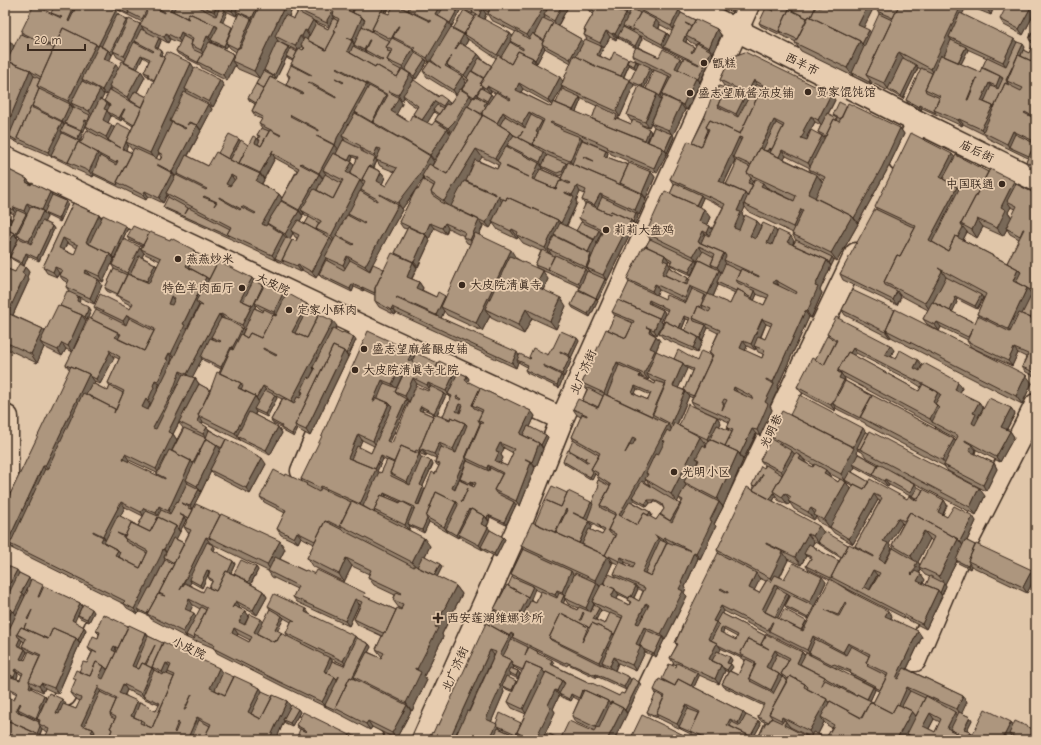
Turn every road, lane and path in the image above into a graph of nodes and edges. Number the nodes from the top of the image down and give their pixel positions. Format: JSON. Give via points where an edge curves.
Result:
{"nodes":[{"id":1,"x":687,"y":5,"type":"edge"},
{"id":2,"x":748,"y":5,"type":"edge"},
{"id":3,"x":737,"y":30,"type":"junction"},
{"id":4,"x":918,"y":122,"type":"junction"},
{"id":5,"x":5,"y":158,"type":"edge"},
{"id":6,"x":891,"y":180,"type":"edge"},
{"id":7,"x":1036,"y":180,"type":"edge"},
{"id":8,"x":864,"y":237,"type":"edge"},
{"id":9,"x":223,"y":260,"type":"junction"},
{"id":10,"x":212,"y":282,"type":"edge"},
{"id":11,"x":363,"y":327,"type":"junction"},
{"id":12,"x":1036,"y":405,"type":"edge"},
{"id":13,"x":5,"y":416,"type":"edge"},
{"id":14,"x":562,"y":419,"type":"junction"},
{"id":15,"x":302,"y":471,"type":"dead end"},
{"id":16,"x":5,"y":483,"type":"edge"},
{"id":17,"x":5,"y":556,"type":"edge"},
{"id":18,"x":105,"y":607,"type":"junction"},
{"id":19,"x":914,"y":660,"type":"dead end"},
{"id":20,"x":65,"y":695,"type":"dead end"},
{"id":21,"x":637,"y":711,"type":"junction"},
{"id":22,"x":373,"y":740,"type":"edge"},
{"id":23,"x":423,"y":740,"type":"edge"},
{"id":24,"x":624,"y":740,"type":"edge"},
{"id":25,"x":692,"y":740,"type":"edge"}],
"edges":[{"from":1,"to":3,"type":"street","name":"西羊市"},
{"from":2,"to":3,"type":"street","name":"北广济街"},
{"from":3,"to":4,"type":"street","name":"西羊市"},
{"from":3,"to":14,"type":"street","name":"北广济街"},
{"from":4,"to":6,"type":"street"},
{"from":4,"to":7,"type":"street","name":"庙后街"},
{"from":5,"to":9,"type":"street","name":"大皮院"},
{"from":8,"to":21,"type":"street","name":"光明巷"},
{"from":9,"to":10,"type":"street"},
{"from":9,"to":11,"type":"street","name":"大皮院"},
{"from":11,"to":14,"type":"street","name":"大皮院"},
{"from":11,"to":15,"type":"street"},
{"from":12,"to":19,"type":"street","via":[[956,563]]},
{"from":13,"to":16,"type":"street"},
{"from":14,"to":23,"type":"street","name":"北广济街","via":[[522,519]]},
{"from":17,"to":18,"type":"street","name":"小皮院"},
{"from":18,"to":20,"type":"street"},
{"from":18,"to":22,"type":"street","name":"小皮院"},
{"from":21,"to":24,"type":"street","name":"光明巷"},
{"from":21,"to":25,"type":"street"}]}
